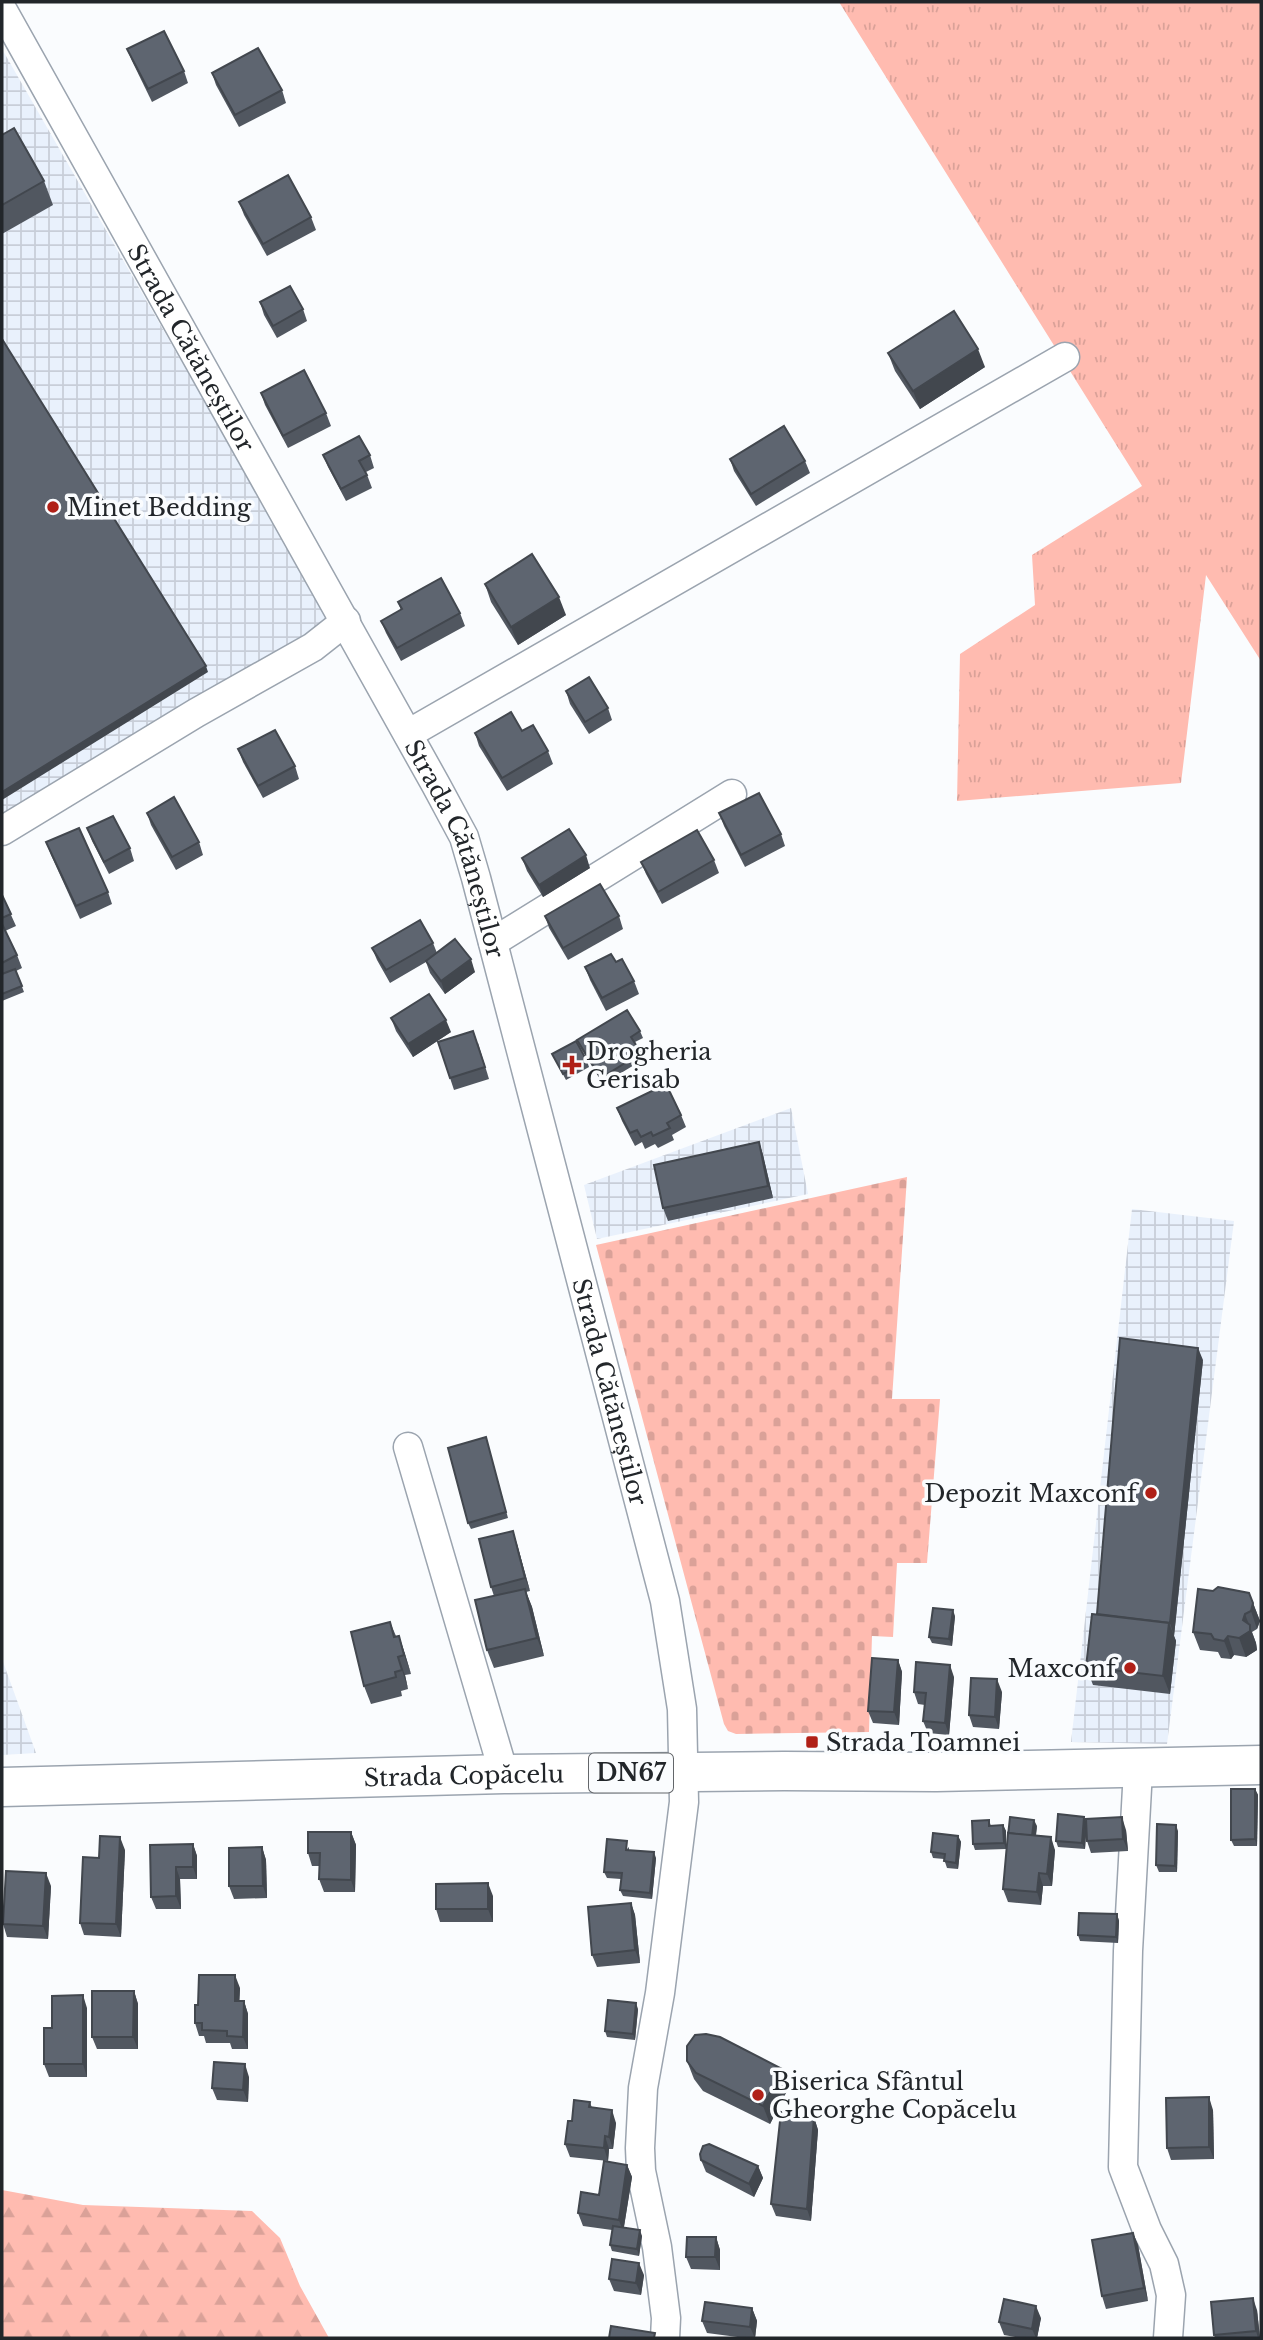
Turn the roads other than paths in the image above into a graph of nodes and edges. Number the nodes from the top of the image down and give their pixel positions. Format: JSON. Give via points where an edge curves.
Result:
{"nodes":[{"id":1,"x":2,"y":9,"type":"edge"},
{"id":2,"x":1065,"y":357,"type":"dead end"},
{"id":3,"x":346,"y":621,"type":"junction"},
{"id":4,"x":408,"y":734,"type":"junction"},
{"id":5,"x":732,"y":794,"type":"dead end"},
{"id":6,"x":2,"y":831,"type":"edge"},
{"id":7,"x":493,"y":942,"type":"junction"},
{"id":8,"x":408,"y":1447,"type":"dead end"},
{"id":9,"x":1261,"y":1765,"type":"edge"},
{"id":10,"x":1138,"y":1770,"type":"junction"},
{"id":11,"x":684,"y":1772,"type":"junction"},
{"id":12,"x":504,"y":1774,"type":"junction"},
{"id":13,"x":2,"y":1787,"type":"edge"},
{"id":14,"x":665,"y":2338,"type":"edge"},
{"id":15,"x":1168,"y":2338,"type":"edge"}],
"edges":[{"from":1,"to":3,"type":"street","name":"Strada Cătăneștilor"},
{"from":2,"to":4,"type":"street"},
{"from":3,"to":4,"type":"street","name":"Strada Cătăneștilor"},
{"from":3,"to":6,"type":"street","via":[[313,647]]},
{"from":4,"to":7,"type":"street","name":"Strada Cătăneștilor","via":[[464,837]]},
{"from":5,"to":7,"type":"street"},
{"from":7,"to":11,"type":"street","name":"Strada Cătăneștilor","via":[[665,1601],[682,1709]]},
{"from":8,"to":12,"type":"street"},
{"from":9,"to":10,"type":"main road","name":"Strada Copăcelu","number":"DN67"},
{"from":10,"to":11,"type":"main road","name":"Strada Copăcelu","number":"DN67"},
{"from":10,"to":15,"type":"street","via":[[1123,2168],[1164,2264],[1171,2295]]},
{"from":11,"to":12,"type":"main road","name":"Strada Copăcelu","number":"DN67"},
{"from":11,"to":14,"type":"street","via":[[660,1993],[643,2088],[640,2148],[659,2259]]},
{"from":12,"to":13,"type":"main road","name":"Strada Copăcelu","number":"DN67"}]}
